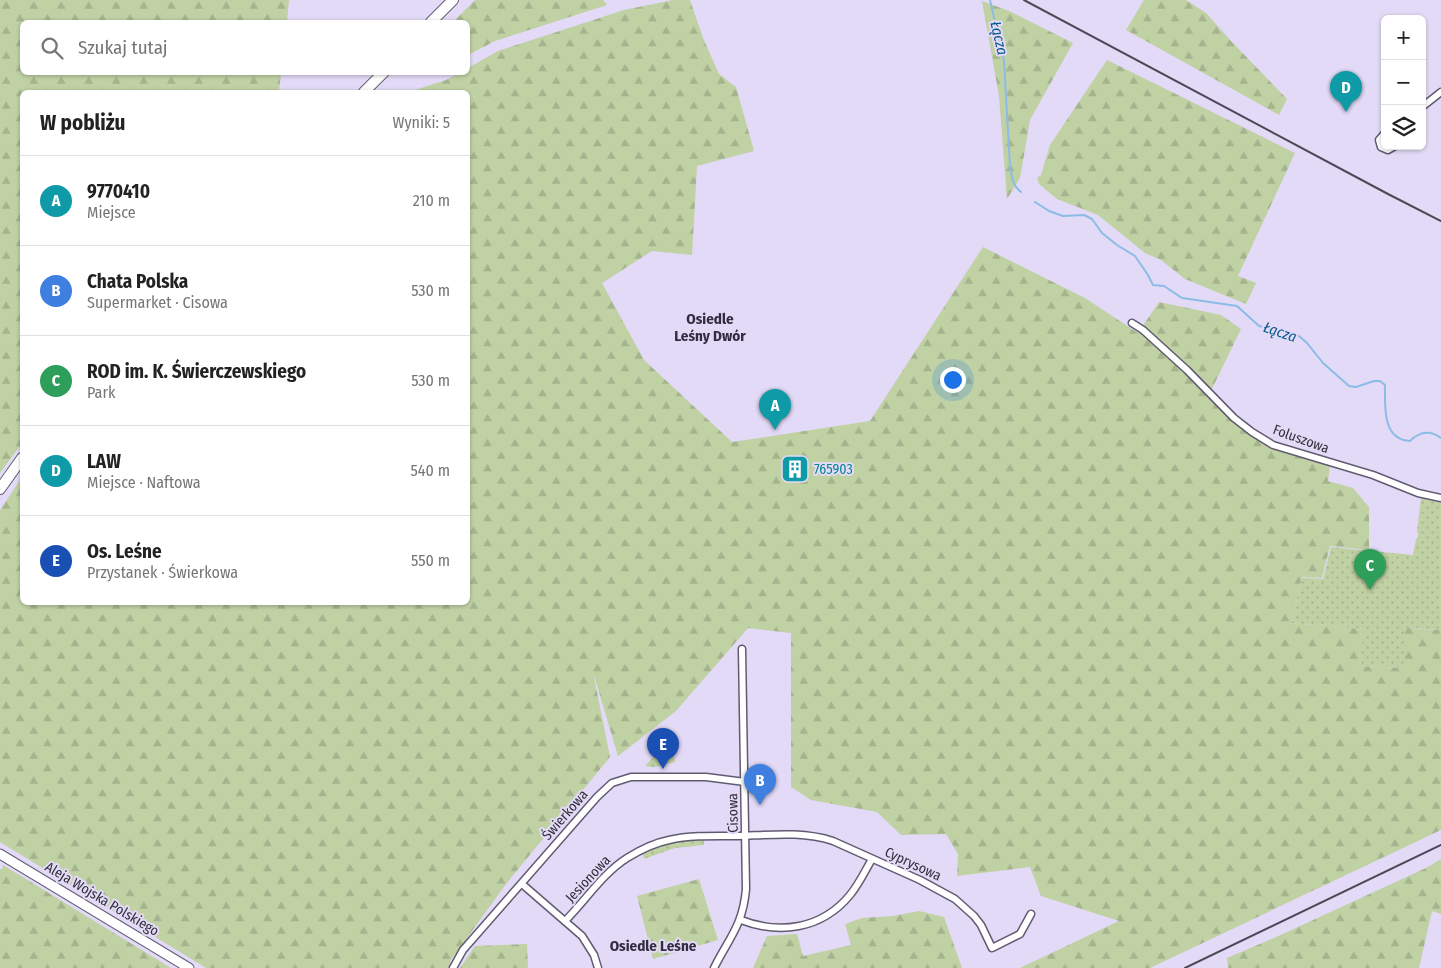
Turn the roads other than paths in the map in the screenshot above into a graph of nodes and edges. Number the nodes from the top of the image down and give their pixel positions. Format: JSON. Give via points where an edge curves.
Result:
{"nodes":[{"id":1,"x":453,"y":0,"type":"edge"},
{"id":2,"x":433,"y":20,"type":"edge"},
{"id":3,"x":381,"y":75,"type":"edge"},
{"id":4,"x":366,"y":90,"type":"edge"},
{"id":5,"x":1441,"y":92,"type":"edge"},
{"id":6,"x":1425,"y":105,"type":"edge"},
{"id":7,"x":1132,"y":323,"type":"dead end"},
{"id":8,"x":20,"y":461,"type":"edge"},
{"id":9,"x":0,"y":489,"type":"edge"},
{"id":10,"x":1441,"y":498,"type":"edge"},
{"id":11,"x":742,"y":649,"type":"dead end"},
{"id":12,"x":745,"y":782,"type":"junction"},
{"id":13,"x":746,"y":836,"type":"junction"},
{"id":14,"x":0,"y":854,"type":"edge"},
{"id":15,"x":872,"y":859,"type":"junction"},
{"id":16,"x":522,"y":884,"type":"junction"},
{"id":17,"x":1031,"y":914,"type":"dead end"},
{"id":18,"x":565,"y":920,"type":"junction"},
{"id":19,"x":741,"y":920,"type":"junction"},
{"id":20,"x":189,"y":968,"type":"edge"},
{"id":21,"x":453,"y":968,"type":"edge"},
{"id":22,"x":598,"y":968,"type":"edge"},
{"id":23,"x":714,"y":968,"type":"edge"}],
"edges":[{"from":1,"to":2,"type":"main road"},
{"from":3,"to":4,"type":"main road"},
{"from":5,"to":6,"type":"street"},
{"from":7,"to":10,"type":"street","name":"Foluszowa","via":[[1187,370],[1234,418],[1273,445]]},
{"from":8,"to":9,"type":"main road"},
{"from":11,"to":12,"type":"street","name":"Cisowa"},
{"from":12,"to":13,"type":"street","name":"Cisowa"},
{"from":12,"to":16,"type":"street","name":"Świerkowa","via":[[707,777],[641,776],[621,779],[601,793]]},
{"from":13,"to":15,"type":"street","name":"Cyprysowa","via":[[819,837]]},
{"from":13,"to":18,"type":"street","name":"Jesionowa","via":[[680,838],[642,849],[611,870]]},
{"from":13,"to":19,"type":"street","name":"Cisowa","via":[[746,890]]},
{"from":14,"to":20,"type":"main road","name":"Aleja Wojska Polskiego"},
{"from":15,"to":17,"type":"street","name":"Cyprysowa","via":[[956,899],[974,916],[992,948],[1020,934]]},
{"from":15,"to":19,"type":"street","via":[[846,900],[816,920],[800,926],[774,929]]},
{"from":16,"to":18,"type":"street"},
{"from":16,"to":21,"type":"street","name":"Świerkowa","via":[[463,950]]},
{"from":18,"to":22,"type":"street","via":[[589,945]]},
{"from":19,"to":23,"type":"street","name":"Cisowa"}]}
